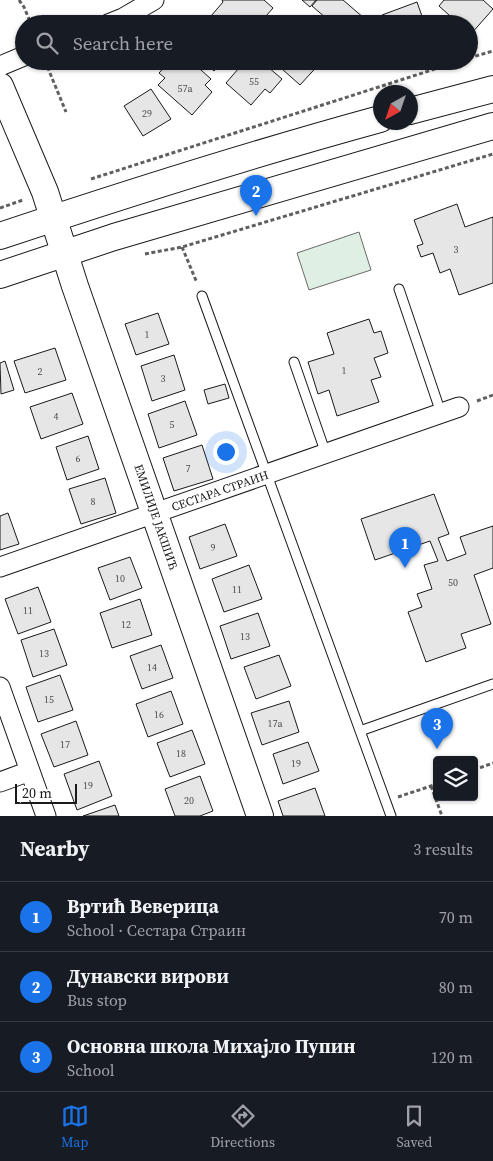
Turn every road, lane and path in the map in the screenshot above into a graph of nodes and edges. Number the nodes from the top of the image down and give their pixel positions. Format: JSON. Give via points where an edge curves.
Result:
{"nodes":[{"id":1,"x":18,"y":0,"type":"edge"},
{"id":2,"x":148,"y":2,"type":"edge"},
{"id":3,"x":27,"y":15,"type":"edge"},
{"id":4,"x":124,"y":15,"type":"edge"},
{"id":5,"x":493,"y":51,"type":"edge"},
{"id":6,"x":478,"y":55,"type":"edge"},
{"id":7,"x":15,"y":60,"type":"edge"},
{"id":8,"x":0,"y":66,"type":"edge"},
{"id":9,"x":49,"y":70,"type":"edge"},
{"id":10,"x":432,"y":70,"type":"edge"},
{"id":11,"x":0,"y":86,"type":"edge"},
{"id":12,"x":493,"y":89,"type":"edge"},
{"id":13,"x":418,"y":109,"type":"edge"},
{"id":14,"x":66,"y":112,"type":"dead end"},
{"id":15,"x":373,"y":121,"type":"edge"},
{"id":16,"x":493,"y":126,"type":"edge"},
{"id":17,"x":493,"y":154,"type":"edge"},
{"id":18,"x":90,"y":179,"type":"dead end"},
{"id":19,"x":11,"y":204,"type":"dead end"},
{"id":20,"x":0,"y":208,"type":"edge"},
{"id":21,"x":54,"y":218,"type":"junction"},
{"id":22,"x":0,"y":236,"type":"edge"},
{"id":23,"x":182,"y":247,"type":"junction"},
{"id":24,"x":65,"y":253,"type":"junction"},
{"id":25,"x":140,"y":255,"type":"dead end"},
{"id":26,"x":0,"y":274,"type":"edge"},
{"id":27,"x":399,"y":289,"type":"dead end"},
{"id":28,"x":202,"y":296,"type":"joint"},
{"id":29,"x":294,"y":362,"type":"dead end"},
{"id":30,"x":450,"y":410,"type":"joint"},
{"id":31,"x":326,"y":454,"type":"junction"},
{"id":32,"x":266,"y":475,"type":"junction"},
{"id":33,"x":155,"y":514,"type":"junction"},
{"id":34,"x":0,"y":566,"type":"edge"},
{"id":35,"x":493,"y":684,"type":"edge"},
{"id":36,"x":0,"y":687,"type":"edge"},
{"id":37,"x":360,"y":731,"type":"junction"},
{"id":38,"x":493,"y":763,"type":"edge"},
{"id":39,"x":478,"y":769,"type":"edge"},
{"id":40,"x":30,"y":771,"type":"junction"},
{"id":41,"x":0,"y":782,"type":"edge"},
{"id":42,"x":431,"y":786,"type":"joint"},
{"id":43,"x":386,"y":802,"type":"junction"},
{"id":44,"x":46,"y":816,"type":"edge"},
{"id":45,"x":260,"y":816,"type":"edge"},
{"id":46,"x":391,"y":816,"type":"edge"},
{"id":47,"x":442,"y":816,"type":"edge"}],
"edges":[{"from":1,"to":3,"type":"path"},
{"from":2,"to":4,"type":"street"},
{"from":5,"to":6,"type":"path"},
{"from":7,"to":8,"type":"street"},
{"from":9,"to":14,"type":"path"},
{"from":10,"to":18,"type":"path"},
{"from":11,"to":21,"type":"main road","name":"ЕМИЛИЈЕ ЈАКШИЋ"},
{"from":12,"to":13,"type":"main road"},
{"from":15,"to":21,"type":"main road"},
{"from":16,"to":24,"type":"main road"},
{"from":17,"to":23,"type":"path"},
{"from":19,"to":20,"type":"path"},
{"from":21,"to":22,"type":"main road"},
{"from":21,"to":24,"type":"main road","name":"ЕМИЛИЈЕ ЈАКШИЋ"},
{"from":23,"to":25,"type":"path"},
{"from":23,"to":28,"type":"path"},
{"from":24,"to":26,"type":"main road"},
{"from":24,"to":33,"type":"main road","name":"ЕМИЛИЈЕ ЈАКШИЋ"},
{"from":27,"to":30,"type":"lane","name":"СЕСТАРА СТРАИН"},
{"from":28,"to":32,"type":"lane"},
{"from":29,"to":31,"type":"lane"},
{"from":30,"to":31,"type":"street","name":"СЕСТАРА СТРАИН"},
{"from":31,"to":32,"type":"street","name":"СЕСТАРА СТРАИН"},
{"from":32,"to":33,"type":"street","name":"СЕСТАРА СТРАИН"},
{"from":32,"to":37,"type":"lane"},
{"from":33,"to":34,"type":"street","name":"СЕСТАРА СТРАИН"},
{"from":33,"to":45,"type":"main road","name":"ЕМИЛИЈЕ ЈАКШИЋ"},
{"from":35,"to":37,"type":"lane"},
{"from":36,"to":40,"type":"street"},
{"from":37,"to":43,"type":"lane"},
{"from":38,"to":39,"type":"path"},
{"from":40,"to":41,"type":"street"},
{"from":40,"to":44,"type":"street"},
{"from":42,"to":43,"type":"path"},
{"from":42,"to":47,"type":"path"},
{"from":43,"to":46,"type":"lane"}]}
